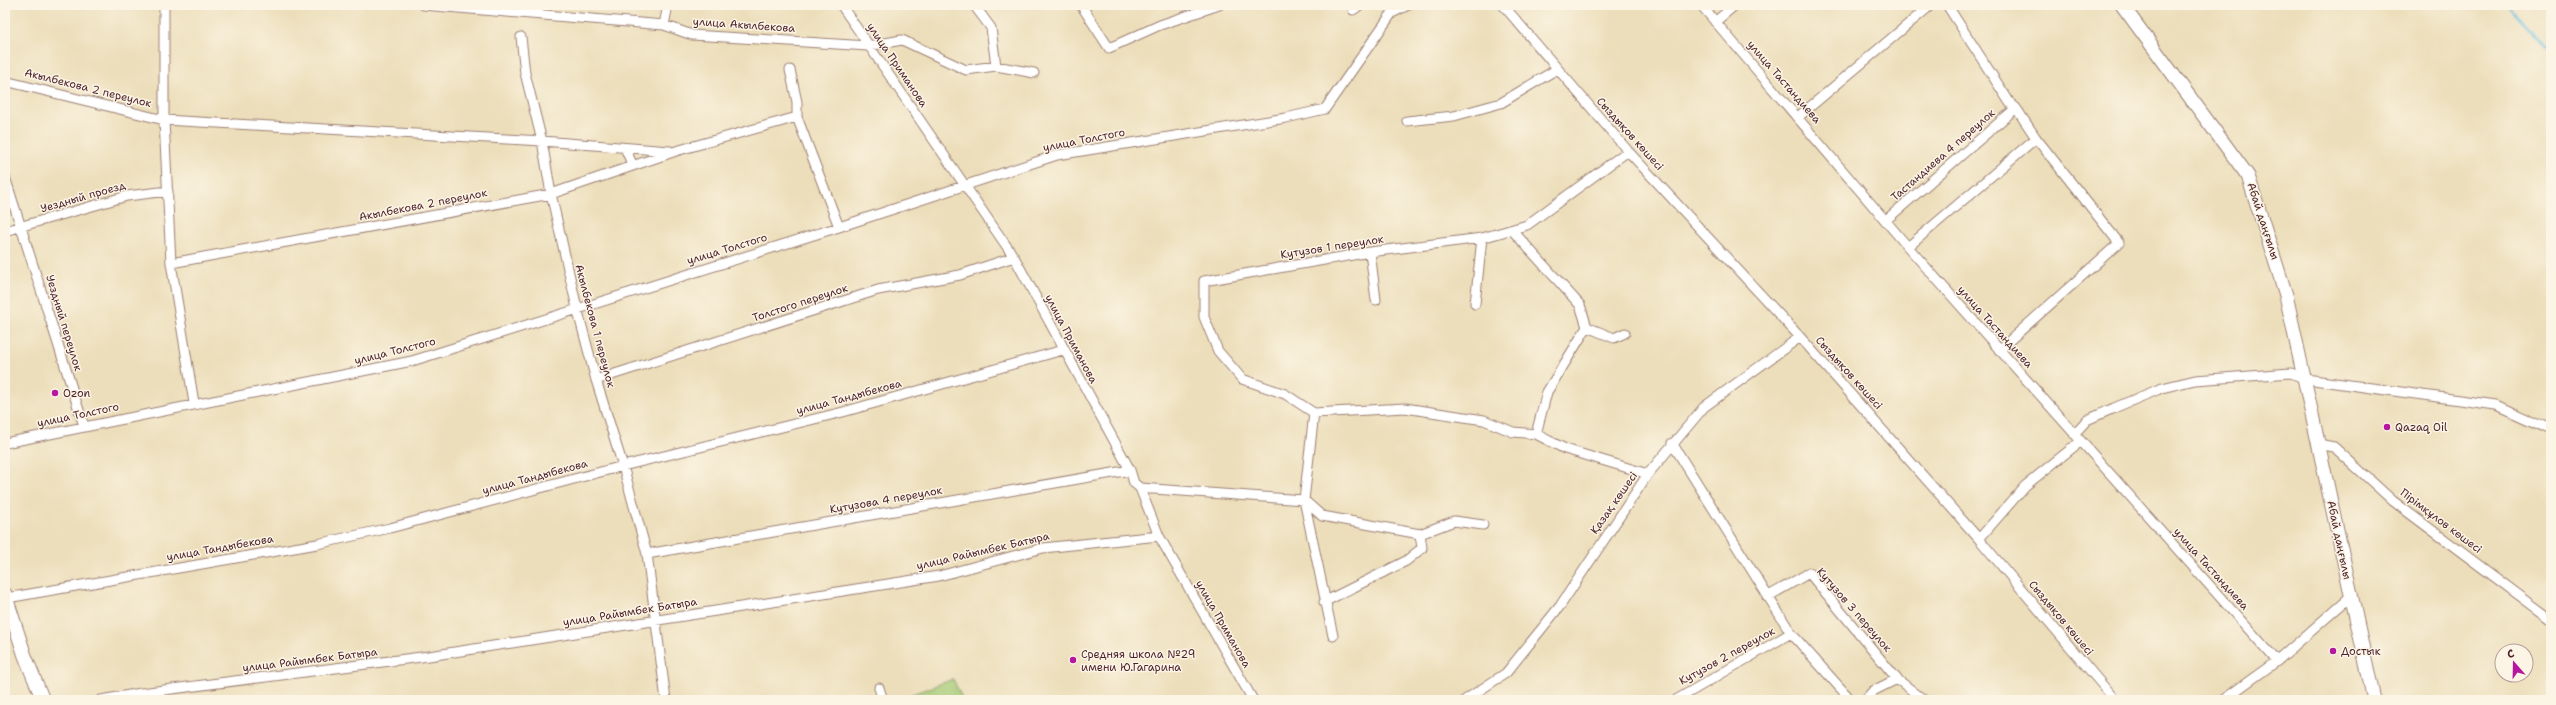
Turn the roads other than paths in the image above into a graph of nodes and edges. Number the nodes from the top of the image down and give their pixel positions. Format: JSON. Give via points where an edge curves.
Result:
{"nodes":[{"id":1,"x":164,"y":5,"type":"edge"},
{"id":2,"x":423,"y":5,"type":"edge"},
{"id":3,"x":668,"y":5,"type":"edge"},
{"id":4,"x":841,"y":5,"type":"edge"},
{"id":5,"x":974,"y":5,"type":"edge"},
{"id":6,"x":1081,"y":5,"type":"edge"},
{"id":7,"x":1219,"y":5,"type":"edge"},
{"id":8,"x":1408,"y":5,"type":"edge"},
{"id":9,"x":1503,"y":5,"type":"edge"},
{"id":10,"x":1702,"y":5,"type":"edge"},
{"id":11,"x":1735,"y":5,"type":"edge"},
{"id":12,"x":1931,"y":5,"type":"edge"},
{"id":13,"x":1947,"y":5,"type":"edge"},
{"id":14,"x":2122,"y":5,"type":"edge"},
{"id":15,"x":516,"y":8,"type":"edge"},
{"id":16,"x":1715,"y":22,"type":"junction"},
{"id":17,"x":664,"y":25,"type":"junction"},
{"id":18,"x":521,"y":37,"type":"dead end"},
{"id":19,"x":868,"y":46,"type":"junction"},
{"id":20,"x":996,"y":66,"type":"junction"},
{"id":21,"x":1557,"y":69,"type":"junction"},
{"id":22,"x":790,"y":70,"type":"dead end"},
{"id":23,"x":1034,"y":73,"type":"dead end"},
{"id":24,"x":5,"y":81,"type":"edge"},
{"id":25,"x":2016,"y":108,"type":"junction"},
{"id":26,"x":797,"y":117,"type":"junction"},
{"id":27,"x":1798,"y":117,"type":"junction"},
{"id":28,"x":164,"y":120,"type":"junction"},
{"id":29,"x":1407,"y":121,"type":"dead end"},
{"id":30,"x":2036,"y":138,"type":"junction"},
{"id":31,"x":542,"y":141,"type":"junction"},
{"id":32,"x":626,"y":148,"type":"junction"},
{"id":33,"x":676,"y":151,"type":"junction"},
{"id":34,"x":1628,"y":151,"type":"junction"},
{"id":35,"x":633,"y":166,"type":"junction"},
{"id":36,"x":5,"y":177,"type":"edge"},
{"id":37,"x":964,"y":185,"type":"junction"},
{"id":38,"x":168,"y":191,"type":"junction"},
{"id":39,"x":551,"y":194,"type":"junction"},
{"id":40,"x":1886,"y":220,"type":"junction"},
{"id":41,"x":22,"y":226,"type":"junction"},
{"id":42,"x":839,"y":227,"type":"junction"},
{"id":43,"x":1512,"y":230,"type":"junction"},
{"id":44,"x":5,"y":231,"type":"edge"},
{"id":45,"x":1482,"y":238,"type":"junction"},
{"id":46,"x":1908,"y":247,"type":"junction"},
{"id":47,"x":1370,"y":252,"type":"junction"},
{"id":48,"x":1014,"y":258,"type":"junction"},
{"id":49,"x":171,"y":263,"type":"junction"},
{"id":50,"x":1376,"y":300,"type":"dead end"},
{"id":51,"x":1475,"y":304,"type":"dead end"},
{"id":52,"x":577,"y":308,"type":"junction"},
{"id":53,"x":1587,"y":327,"type":"junction"},
{"id":54,"x":1625,"y":333,"type":"dead end"},
{"id":55,"x":1800,"y":337,"type":"junction"},
{"id":56,"x":1063,"y":350,"type":"junction"},
{"id":57,"x":1999,"y":350,"type":"junction"},
{"id":58,"x":2306,"y":379,"type":"junction"},
{"id":59,"x":596,"y":380,"type":"junction"},
{"id":60,"x":194,"y":403,"type":"junction"},
{"id":61,"x":1314,"y":413,"type":"junction"},
{"id":62,"x":84,"y":426,"type":"junction"},
{"id":63,"x":2551,"y":430,"type":"edge"},
{"id":64,"x":1536,"y":434,"type":"junction"},
{"id":65,"x":2074,"y":434,"type":"junction"},
{"id":66,"x":2081,"y":441,"type":"junction"},
{"id":67,"x":5,"y":443,"type":"edge"},
{"id":68,"x":1672,"y":443,"type":"junction"},
{"id":69,"x":2318,"y":444,"type":"junction"},
{"id":70,"x":623,"y":466,"type":"junction"},
{"id":71,"x":1130,"y":470,"type":"junction"},
{"id":72,"x":1648,"y":474,"type":"junction"},
{"id":73,"x":1140,"y":488,"type":"junction"},
{"id":74,"x":1304,"y":500,"type":"junction"},
{"id":75,"x":1483,"y":525,"type":"dead end"},
{"id":76,"x":1420,"y":534,"type":"junction"},
{"id":77,"x":1159,"y":536,"type":"junction"},
{"id":78,"x":1979,"y":539,"type":"junction"},
{"id":79,"x":647,"y":554,"type":"junction"},
{"id":80,"x":6,"y":596,"type":"edge"},
{"id":81,"x":2351,"y":596,"type":"junction"},
{"id":82,"x":1767,"y":597,"type":"junction"},
{"id":83,"x":1324,"y":602,"type":"junction"},
{"id":84,"x":656,"y":619,"type":"junction"},
{"id":85,"x":2551,"y":619,"type":"edge"},
{"id":86,"x":1791,"y":633,"type":"junction"},
{"id":87,"x":1333,"y":636,"type":"dead end"},
{"id":88,"x":2278,"y":661,"type":"junction"},
{"id":89,"x":1897,"y":679,"type":"junction"},
{"id":90,"x":879,"y":688,"type":"dead end"},
{"id":91,"x":43,"y":700,"type":"edge"},
{"id":92,"x":101,"y":700,"type":"edge"},
{"id":93,"x":666,"y":700,"type":"edge"},
{"id":94,"x":883,"y":700,"type":"edge"},
{"id":95,"x":1253,"y":700,"type":"edge"},
{"id":96,"x":1465,"y":700,"type":"edge"},
{"id":97,"x":1676,"y":700,"type":"edge"},
{"id":98,"x":1851,"y":700,"type":"edge"},
{"id":99,"x":1865,"y":700,"type":"edge"},
{"id":100,"x":1924,"y":700,"type":"edge"},
{"id":101,"x":2115,"y":700,"type":"edge"},
{"id":102,"x":2223,"y":700,"type":"edge"},
{"id":103,"x":2374,"y":700,"type":"edge"}],
"edges":[{"from":1,"to":28,"type":"street","name":"Акылбекова 2 переулок"},
{"from":2,"to":15,"type":"street","name":"улица Акылбекова"},
{"from":3,"to":17,"type":"street"},
{"from":4,"to":19,"type":"street","name":"улица Приманова"},
{"from":5,"to":20,"type":"street","via":[[991,28]]},
{"from":6,"to":7,"type":"street","via":[[1109,48],[1160,25]]},
{"from":8,"to":37,"type":"street","name":"улица Толстого","via":[[1392,13],[1325,109],[1286,118],[1056,156]]},
{"from":9,"to":21,"type":"street","name":"Сыздықов көшесі"},
{"from":10,"to":16,"type":"street","name":"улица Тастандиева"},
{"from":11,"to":16,"type":"street"},
{"from":12,"to":27,"type":"street"},
{"from":13,"to":25,"type":"street","via":[[2010,103]]},
{"from":14,"to":58,"type":"street","name":"Абай даңғылы","via":[[2248,176],[2286,295]]},
{"from":15,"to":17,"type":"street","name":"улица Акылбекова","via":[[582,19]]},
{"from":16,"to":27,"type":"street","name":"улица Тастандиева"},
{"from":17,"to":19,"type":"street","name":"улица Акылбекова","via":[[692,35]]},
{"from":18,"to":31,"type":"street","name":"Акылбекова 1 переулок","via":[[525,73]]},
{"from":19,"to":20,"type":"street","name":"улица Акылбекова","via":[[902,40],[966,70]]},
{"from":19,"to":37,"type":"street","name":"улица Приманова"},
{"from":20,"to":23,"type":"street","name":"улица Акылбекова"},
{"from":21,"to":29,"type":"street","via":[[1501,102],[1454,116]]},
{"from":21,"to":34,"type":"street","name":"Сыздықов көшесі"},
{"from":22,"to":26,"type":"street","via":[[797,102]]},
{"from":24,"to":28,"type":"street","name":"Акылбекова 2 переулок"},
{"from":25,"to":30,"type":"street"},
{"from":25,"to":40,"type":"street","name":"Тастандиева 4 переулок"},
{"from":26,"to":33,"type":"street","name":"Акылбекова 2 переулок"},
{"from":26,"to":42,"type":"street"},
{"from":27,"to":40,"type":"street","name":"улица Тастандиева"},
{"from":28,"to":31,"type":"street","name":"Акылбекова 2 переулок"},
{"from":28,"to":38,"type":"street","name":"Акылбекова 2 переулок"},
{"from":30,"to":46,"type":"street"},
{"from":30,"to":57,"type":"street","via":[[2119,243]]},
{"from":31,"to":32,"type":"street","name":"Акылбекова 2 переулок"},
{"from":31,"to":39,"type":"street","name":"Акылбекова 1 переулок"},
{"from":32,"to":33,"type":"street","name":"Акылбекова 2 переулок"},
{"from":32,"to":35,"type":"street"},
{"from":33,"to":35,"type":"street","name":"Акылбекова 2 переулок"},
{"from":34,"to":43,"type":"street","name":"Кутузов 1 переулок","via":[[1527,225]]},
{"from":34,"to":55,"type":"street","name":"Сыздықов көшесі"},
{"from":35,"to":39,"type":"street","name":"Акылбекова 2 переулок"},
{"from":36,"to":41,"type":"street","name":"Уездный переулок"},
{"from":37,"to":42,"type":"street","name":"улица Толстого"},
{"from":37,"to":48,"type":"street","name":"улица Приманова"},
{"from":38,"to":41,"type":"street","name":"Уездный проезд","via":[[127,196]]},
{"from":38,"to":49,"type":"street","name":"Акылбекова 2 переулок"},
{"from":39,"to":49,"type":"street","name":"Акылбекова 2 переулок"},
{"from":39,"to":52,"type":"street","name":"Акылбекова 1 переулок"},
{"from":40,"to":46,"type":"street","name":"улица Тастандиева"},
{"from":41,"to":44,"type":"street","name":"Уездный проезд"},
{"from":41,"to":62,"type":"street","name":"Уездный переулок"},
{"from":42,"to":52,"type":"street","name":"улица Толстого"},
{"from":43,"to":45,"type":"street","name":"Кутузов 1 переулок"},
{"from":43,"to":53,"type":"street","via":[[1580,306]]},
{"from":45,"to":47,"type":"street","name":"Кутузов 1 переулок"},
{"from":45,"to":51,"type":"street"},
{"from":46,"to":57,"type":"street","name":"улица Тастандиева"},
{"from":47,"to":50,"type":"street"},
{"from":47,"to":61,"type":"street","name":"Кутузов 1 переулок","via":[[1204,281],[1204,317],[1218,351],[1242,379],[1285,394]]},
{"from":48,"to":56,"type":"street","name":"улица Приманова"},
{"from":48,"to":59,"type":"street","name":"Толстого переулок","via":[[960,275],[878,290]]},
{"from":49,"to":60,"type":"street","name":"Акылбекова 2 переулок"},
{"from":52,"to":59,"type":"street","name":"Акылбекова 1 переулок"},
{"from":52,"to":60,"type":"street","name":"улица Толстого","via":[[412,361]]},
{"from":53,"to":54,"type":"street","via":[[1614,338]]},
{"from":53,"to":64,"type":"street","via":[[1547,392]]},
{"from":55,"to":68,"type":"street","name":"Қазақ көшесі","via":[[1704,407]]},
{"from":55,"to":78,"type":"street","name":"Сыздықов көшесі"},
{"from":56,"to":70,"type":"street","name":"улица Тандыбекова","via":[[843,412]]},
{"from":56,"to":71,"type":"street","name":"улица Приманова"},
{"from":57,"to":65,"type":"street","name":"улица Тастандиева"},
{"from":58,"to":63,"type":"street","via":[[2496,406]]},
{"from":58,"to":65,"type":"street","via":[[2291,373],[2251,374],[2182,383],[2162,388],[2087,420]]},
{"from":58,"to":69,"type":"street","name":"Абай даңғылы"},
{"from":59,"to":70,"type":"street","name":"Акылбекова 1 переулок"},
{"from":60,"to":62,"type":"street","name":"улица Толстого"},
{"from":61,"to":64,"type":"street","via":[[1405,408],[1484,420],[1513,432]]},
{"from":61,"to":74,"type":"street"},
{"from":62,"to":67,"type":"street","name":"улица Толстого"},
{"from":64,"to":72,"type":"street","via":[[1565,449]]},
{"from":65,"to":66,"type":"street","name":"улица Тастандиева"},
{"from":66,"to":78,"type":"street","via":[[2025,486]]},
{"from":66,"to":88,"type":"street","name":"улица Тастандиева"},
{"from":68,"to":72,"type":"street","name":"Қазақ көшесі"},
{"from":68,"to":82,"type":"street"},
{"from":69,"to":81,"type":"street","name":"Абай даңғылы"},
{"from":69,"to":85,"type":"street","name":"Пірімқұлов көшесі","via":[[2334,447],[2393,501]]},
{"from":70,"to":79,"type":"street","name":"Акылбекова 1 переулок"},
{"from":70,"to":80,"type":"street","name":"улица Тандыбекова","via":[[317,544]]},
{"from":71,"to":73,"type":"street","name":"улица Приманова","via":[[1134,483]]},
{"from":71,"to":79,"type":"street","name":"Кутузова 4 переулок"},
{"from":72,"to":96,"type":"street","name":"Қазақ көшесі","via":[[1560,606],[1506,673]]},
{"from":73,"to":74,"type":"street"},
{"from":73,"to":77,"type":"street","name":"улица Приманова"},
{"from":74,"to":76,"type":"street","via":[[1322,516]]},
{"from":74,"to":83,"type":"street"},
{"from":75,"to":76,"type":"street","via":[[1454,521]]},
{"from":76,"to":83,"type":"street","via":[[1422,548],[1406,561]]},
{"from":77,"to":84,"type":"street","name":"улица Райымбек Батыра","via":[[1043,548],[939,576]]},
{"from":77,"to":95,"type":"street","name":"улица Приманова"},
{"from":78,"to":101,"type":"street","name":"Сыздықов көшесі"},
{"from":79,"to":84,"type":"street","name":"Акылбекова 1 переулок"},
{"from":80,"to":91,"type":"street","via":[[25,656]]},
{"from":81,"to":88,"type":"street"},
{"from":81,"to":103,"type":"street","name":"Абай даңғылы"},
{"from":82,"to":86,"type":"street"},
{"from":82,"to":89,"type":"street","name":"Кутузов 3 переулок","via":[[1809,572]]},
{"from":83,"to":87,"type":"street"},
{"from":84,"to":92,"type":"street","name":"улица Райымбек Батыра","via":[[388,663]]},
{"from":84,"to":93,"type":"street","name":"Акылбекова 1 переулок"},
{"from":86,"to":97,"type":"street","name":"Кутузов 2 переулок"},
{"from":86,"to":98,"type":"street"},
{"from":88,"to":102,"type":"street"},
{"from":89,"to":99,"type":"street","via":[[1873,691]]},
{"from":89,"to":100,"type":"street","name":"Кутузов 3 переулок"},
{"from":90,"to":94,"type":"street"}]}
